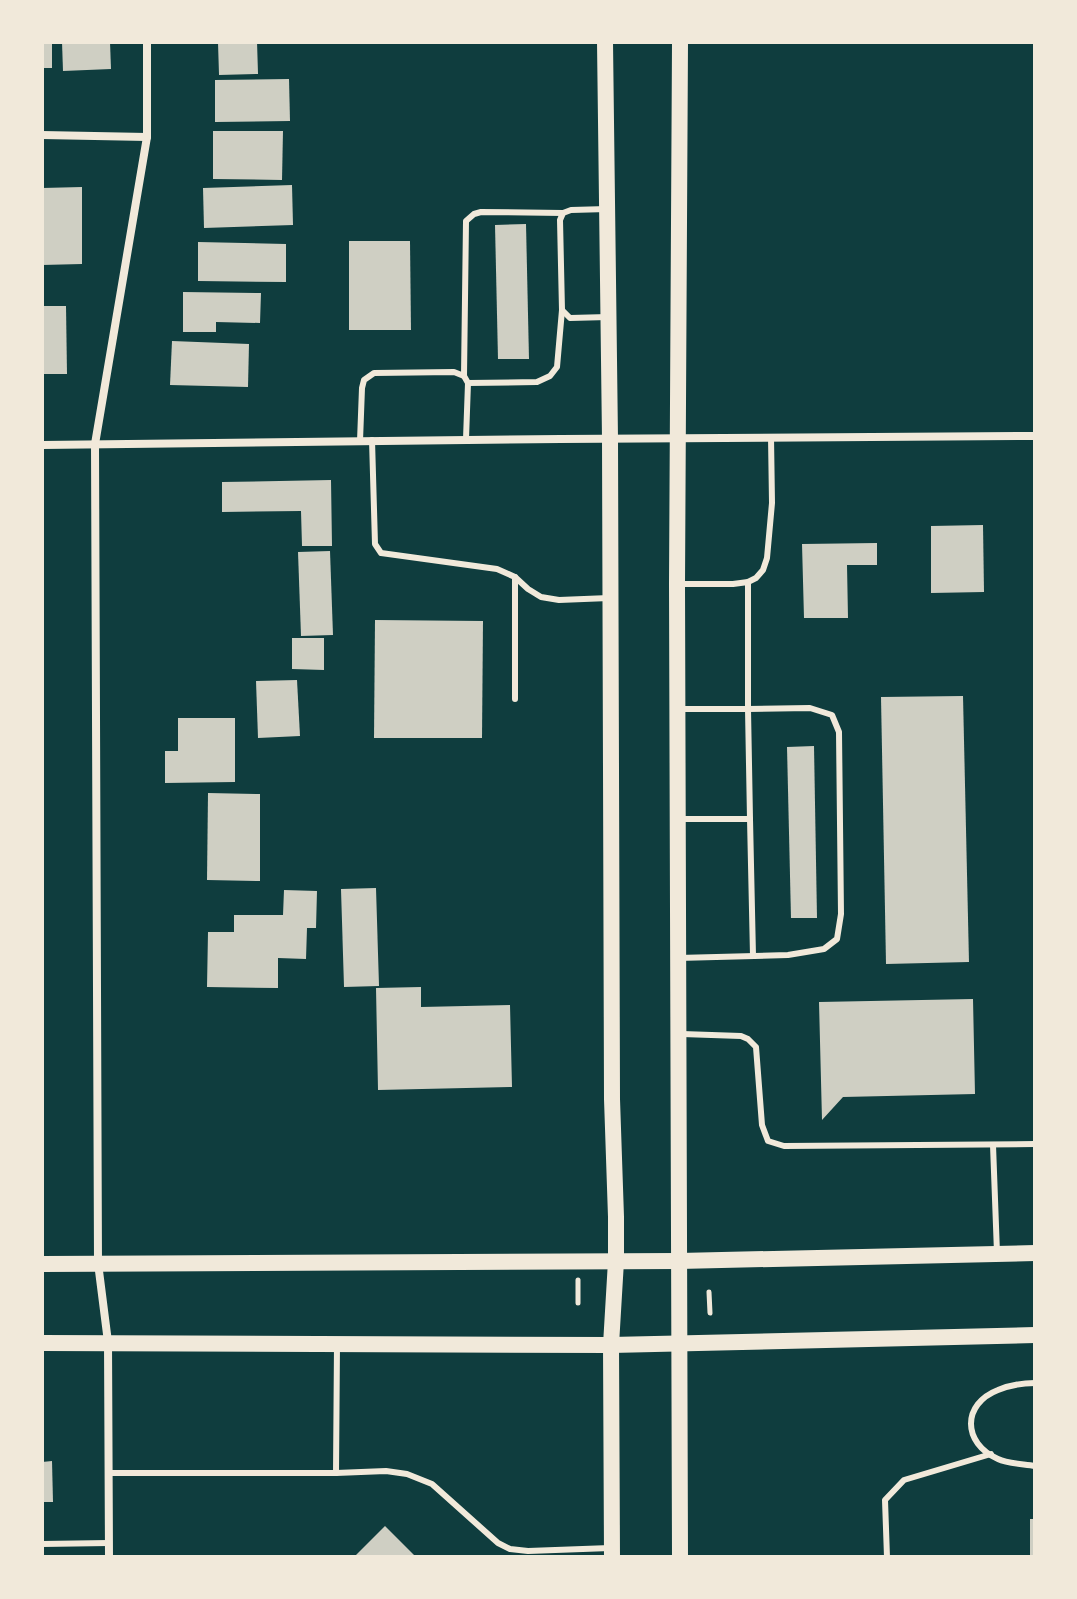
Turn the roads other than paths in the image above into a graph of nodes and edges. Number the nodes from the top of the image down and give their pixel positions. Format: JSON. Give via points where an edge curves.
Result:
{"nodes":[{"id":1,"x":147,"y":42,"type":"edge"},
{"id":2,"x":605,"y":42,"type":"edge"},
{"id":3,"x":680,"y":42,"type":"edge"},
{"id":4,"x":42,"y":135,"type":"edge"},
{"id":5,"x":147,"y":137,"type":"junction"},
{"id":6,"x":607,"y":209,"type":"junction"},
{"id":7,"x":563,"y":213,"type":"junction"},
{"id":8,"x":562,"y":310,"type":"junction"},
{"id":9,"x":608,"y":317,"type":"junction"},
{"id":10,"x":464,"y":376,"type":"junction"},
{"id":11,"x":468,"y":383,"type":"junction"},
{"id":12,"x":1035,"y":436,"type":"edge"},
{"id":13,"x":771,"y":437,"type":"junction"},
{"id":14,"x":677,"y":438,"type":"junction"},
{"id":15,"x":466,"y":439,"type":"junction"},
{"id":16,"x":610,"y":439,"type":"junction"},
{"id":17,"x":372,"y":440,"type":"junction"},
{"id":18,"x":360,"y":441,"type":"junction"},
{"id":19,"x":95,"y":444,"type":"junction"},
{"id":20,"x":42,"y":445,"type":"edge"},
{"id":21,"x":515,"y":577,"type":"junction"},
{"id":22,"x":748,"y":582,"type":"junction"},
{"id":23,"x":677,"y":584,"type":"junction"},
{"id":24,"x":610,"y":597,"type":"junction"},
{"id":25,"x":515,"y":699,"type":"dead end"},
{"id":26,"x":677,"y":709,"type":"junction"},
{"id":27,"x":748,"y":709,"type":"junction"},
{"id":28,"x":678,"y":819,"type":"junction"},
{"id":29,"x":750,"y":819,"type":"junction"},
{"id":30,"x":753,"y":956,"type":"junction"},
{"id":31,"x":678,"y":958,"type":"junction"},
{"id":32,"x":678,"y":1034,"type":"junction"},
{"id":33,"x":1035,"y":1144,"type":"edge"},
{"id":34,"x":993,"y":1145,"type":"junction"},
{"id":35,"x":1035,"y":1253,"type":"edge"},
{"id":36,"x":997,"y":1254,"type":"junction"},
{"id":37,"x":616,"y":1261,"type":"junction"},
{"id":38,"x":679,"y":1261,"type":"junction"},
{"id":39,"x":98,"y":1263,"type":"junction"},
{"id":40,"x":42,"y":1264,"type":"edge"},
{"id":41,"x":1035,"y":1335,"type":"edge"},
{"id":42,"x":108,"y":1342,"type":"junction"},
{"id":43,"x":42,"y":1343,"type":"edge"},
{"id":44,"x":679,"y":1343,"type":"junction"},
{"id":45,"x":337,"y":1344,"type":"junction"},
{"id":46,"x":611,"y":1345,"type":"junction"},
{"id":47,"x":1035,"y":1383,"type":"edge"},
{"id":48,"x":991,"y":1454,"type":"junction"},
{"id":49,"x":1035,"y":1466,"type":"edge"},
{"id":50,"x":109,"y":1473,"type":"junction"},
{"id":51,"x":336,"y":1473,"type":"junction"},
{"id":52,"x":109,"y":1543,"type":"junction"},
{"id":53,"x":42,"y":1544,"type":"edge"},
{"id":54,"x":612,"y":1553,"type":"edge"},
{"id":55,"x":109,"y":1557,"type":"edge"},
{"id":56,"x":680,"y":1557,"type":"edge"},
{"id":57,"x":887,"y":1557,"type":"edge"}],
"edges":[{"from":1,"to":5,"type":"street"},
{"from":2,"to":6,"type":"main road"},
{"from":3,"to":14,"type":"main road"},
{"from":4,"to":5,"type":"street"},
{"from":5,"to":19,"type":"street"},
{"from":6,"to":7,"type":"lane"},
{"from":6,"to":9,"type":"main road"},
{"from":7,"to":8,"type":"lane"},
{"from":7,"to":10,"type":"lane","via":[[481,212],[466,221]]},
{"from":8,"to":9,"type":"lane","via":[[570,318]]},
{"from":8,"to":11,"type":"lane","via":[[557,367],[550,376],[537,382]]},
{"from":9,"to":16,"type":"main road"},
{"from":10,"to":11,"type":"lane"},
{"from":10,"to":18,"type":"lane","via":[[374,373],[362,388]]},
{"from":11,"to":15,"type":"lane"},
{"from":12,"to":13,"type":"street"},
{"from":13,"to":14,"type":"street"},
{"from":13,"to":22,"type":"lane","via":[[767,558],[763,570]]},
{"from":14,"to":16,"type":"street"},
{"from":14,"to":23,"type":"main road"},
{"from":15,"to":16,"type":"street"},
{"from":15,"to":17,"type":"street"},
{"from":16,"to":24,"type":"main road"},
{"from":17,"to":18,"type":"street"},
{"from":17,"to":21,"type":"lane","via":[[375,544],[381,553],[497,569]]},
{"from":18,"to":19,"type":"street"},
{"from":19,"to":20,"type":"street"},
{"from":19,"to":39,"type":"street"},
{"from":21,"to":24,"type":"lane","via":[[541,597]]},
{"from":21,"to":25,"type":"lane"},
{"from":22,"to":23,"type":"lane"},
{"from":22,"to":27,"type":"lane"},
{"from":23,"to":26,"type":"main road"},
{"from":24,"to":37,"type":"main road"},
{"from":26,"to":27,"type":"lane"},
{"from":26,"to":28,"type":"main road"},
{"from":27,"to":29,"type":"lane"},
{"from":27,"to":30,"type":"lane","via":[[810,708],[832,715],[839,732],[837,939],[824,949]]},
{"from":28,"to":29,"type":"lane"},
{"from":28,"to":31,"type":"main road"},
{"from":29,"to":30,"type":"lane"},
{"from":30,"to":31,"type":"lane"},
{"from":31,"to":32,"type":"main road"},
{"from":32,"to":34,"type":"lane","via":[[741,1036],[756,1047],[762,1125],[768,1141],[775,1144]]},
{"from":32,"to":38,"type":"main road"},
{"from":33,"to":34,"type":"lane"},
{"from":34,"to":36,"type":"lane"},
{"from":35,"to":36,"type":"main road"},
{"from":36,"to":38,"type":"main road"},
{"from":37,"to":38,"type":"main road"},
{"from":37,"to":39,"type":"main road"},
{"from":37,"to":46,"type":"main road"},
{"from":38,"to":44,"type":"main road"},
{"from":39,"to":40,"type":"main road"},
{"from":39,"to":42,"type":"street"},
{"from":41,"to":44,"type":"main road"},
{"from":42,"to":43,"type":"main road"},
{"from":42,"to":45,"type":"main road"},
{"from":42,"to":50,"type":"street"},
{"from":44,"to":46,"type":"main road"},
{"from":44,"to":56,"type":"main road"},
{"from":45,"to":46,"type":"main road"},
{"from":45,"to":51,"type":"lane"},
{"from":46,"to":54,"type":"main road"},
{"from":47,"to":48,"type":"lane","via":[[996,1390],[975,1406],[970,1428],[976,1443]]},
{"from":48,"to":49,"type":"lane"},
{"from":48,"to":57,"type":"lane","via":[[904,1480],[885,1500]]},
{"from":50,"to":51,"type":"lane"},
{"from":50,"to":52,"type":"street"},
{"from":51,"to":54,"type":"lane","via":[[386,1471],[432,1484],[510,1549]]},
{"from":52,"to":53,"type":"lane"},
{"from":52,"to":55,"type":"street"}]}
